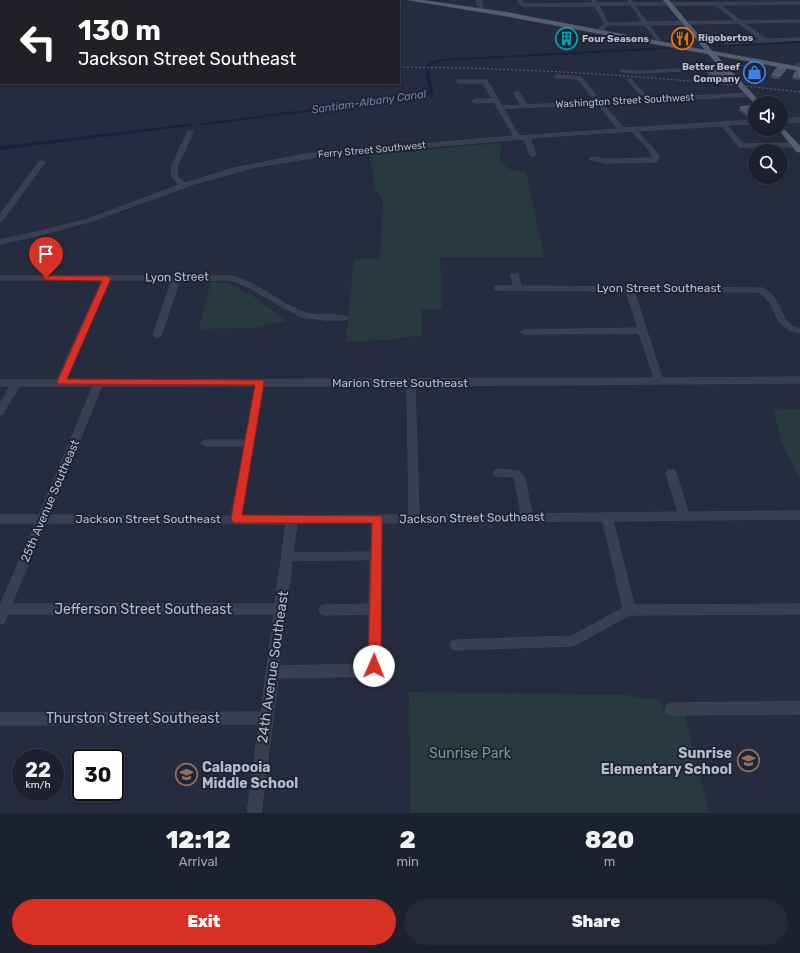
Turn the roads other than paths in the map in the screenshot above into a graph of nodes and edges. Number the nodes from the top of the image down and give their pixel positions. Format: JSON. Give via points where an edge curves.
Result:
{"nodes":[{"id":1,"x":411,"y":0,"type":"edge"},
{"id":2,"x":479,"y":0,"type":"edge"},
{"id":3,"x":556,"y":0,"type":"edge"},
{"id":4,"x":593,"y":0,"type":"edge"},
{"id":5,"x":629,"y":0,"type":"edge"},
{"id":6,"x":711,"y":0,"type":"edge"},
{"id":7,"x":800,"y":1,"type":"edge"},
{"id":8,"x":521,"y":2,"type":"edge"},
{"id":9,"x":667,"y":2,"type":"edge"},
{"id":10,"x":716,"y":4,"type":"junction"},
{"id":11,"x":558,"y":5,"type":"junction"},
{"id":12,"x":596,"y":5,"type":"junction"},
{"id":13,"x":632,"y":5,"type":"junction"},
{"id":14,"x":481,"y":10,"type":"junction"},
{"id":15,"x":800,"y":21,"type":"edge"},
{"id":16,"x":740,"y":22,"type":"junction"},
{"id":17,"x":607,"y":24,"type":"junction"},
{"id":18,"x":646,"y":24,"type":"junction"},
{"id":19,"x":687,"y":24,"type":"junction"},
{"id":20,"x":599,"y":31,"type":"junction"},
{"id":21,"x":800,"y":39,"type":"edge"},
{"id":22,"x":765,"y":41,"type":"junction"},
{"id":23,"x":660,"y":43,"type":"junction"},
{"id":24,"x":725,"y":43,"type":"dead end"},
{"id":25,"x":711,"y":53,"type":"junction"},
{"id":26,"x":743,"y":59,"type":"junction"},
{"id":27,"x":800,"y":64,"type":"edge"},
{"id":28,"x":726,"y":68,"type":"junction"},
{"id":29,"x":797,"y":69,"type":"edge"},
{"id":30,"x":622,"y":71,"type":"dead end"},
{"id":31,"x":558,"y":77,"type":"dead end"},
{"id":32,"x":630,"y":80,"type":"dead end"},
{"id":33,"x":458,"y":82,"type":"dead end"},
{"id":34,"x":517,"y":93,"type":"dead end"},
{"id":35,"x":750,"y":94,"type":"joint"},
{"id":36,"x":496,"y":100,"type":"junction"},
{"id":37,"x":648,"y":100,"type":"junction"},
{"id":38,"x":476,"y":101,"type":"dead end"},
{"id":39,"x":599,"y":102,"type":"junction"},
{"id":40,"x":525,"y":106,"type":"junction"},
{"id":41,"x":501,"y":108,"type":"junction"},
{"id":42,"x":800,"y":120,"type":"edge"},
{"id":43,"x":788,"y":121,"type":"edge"},
{"id":44,"x":748,"y":123,"type":"edge"},
{"id":45,"x":724,"y":125,"type":"junction"},
{"id":46,"x":622,"y":130,"type":"junction"},
{"id":47,"x":634,"y":130,"type":"junction"},
{"id":48,"x":190,"y":132,"type":"dead end"},
{"id":49,"x":526,"y":136,"type":"junction"},
{"id":50,"x":787,"y":136,"type":"edge"},
{"id":51,"x":517,"y":137,"type":"junction"},
{"id":52,"x":798,"y":148,"type":"edge"},
{"id":53,"x":533,"y":155,"type":"dead end"},
{"id":54,"x":592,"y":159,"type":"dead end"},
{"id":55,"x":42,"y":162,"type":"dead end"},
{"id":56,"x":184,"y":186,"type":"junction"},
{"id":57,"x":0,"y":220,"type":"edge"},
{"id":58,"x":0,"y":242,"type":"edge"},
{"id":59,"x":515,"y":276,"type":"dead end"},
{"id":60,"x":0,"y":278,"type":"edge"},
{"id":61,"x":107,"y":278,"type":"junction"},
{"id":62,"x":177,"y":278,"type":"junction"},
{"id":63,"x":498,"y":288,"type":"dead end"},
{"id":64,"x":518,"y":288,"type":"junction"},
{"id":65,"x":628,"y":288,"type":"junction"},
{"id":66,"x":345,"y":318,"type":"dead end"},
{"id":67,"x":642,"y":330,"type":"junction"},
{"id":68,"x":800,"y":331,"type":"edge"},
{"id":69,"x":524,"y":332,"type":"dead end"},
{"id":70,"x":157,"y":335,"type":"dead end"},
{"id":71,"x":800,"y":380,"type":"edge"},
{"id":72,"x":660,"y":381,"type":"junction"},
{"id":73,"x":61,"y":382,"type":"junction"},
{"id":74,"x":99,"y":382,"type":"junction"},
{"id":75,"x":260,"y":382,"type":"junction"},
{"id":76,"x":0,"y":383,"type":"edge"},
{"id":77,"x":16,"y":383,"type":"junction"},
{"id":78,"x":411,"y":383,"type":"junction"},
{"id":79,"x":0,"y":412,"type":"edge"},
{"id":80,"x":206,"y":442,"type":"dead end"},
{"id":81,"x":249,"y":443,"type":"junction"},
{"id":82,"x":498,"y":473,"type":"dead end"},
{"id":83,"x":671,"y":473,"type":"dead end"},
{"id":84,"x":684,"y":515,"type":"junction"},
{"id":85,"x":800,"y":515,"type":"edge"},
{"id":86,"x":607,"y":516,"type":"junction"},
{"id":87,"x":526,"y":517,"type":"junction"},
{"id":88,"x":0,"y":519,"type":"edge"},
{"id":89,"x":43,"y":519,"type":"junction"},
{"id":90,"x":236,"y":519,"type":"junction"},
{"id":91,"x":377,"y":519,"type":"junction"},
{"id":92,"x":414,"y":519,"type":"junction"},
{"id":93,"x":292,"y":520,"type":"junction"},
{"id":94,"x":376,"y":556,"type":"junction"},
{"id":95,"x":287,"y":557,"type":"junction"},
{"id":96,"x":281,"y":609,"type":"junction"},
{"id":97,"x":375,"y":609,"type":"junction"},
{"id":98,"x":800,"y":609,"type":"edge"},
{"id":99,"x":325,"y":610,"type":"dead end"},
{"id":100,"x":629,"y":610,"type":"junction"},
{"id":101,"x":2,"y":614,"type":"edge"},
{"id":102,"x":456,"y":645,"type":"dead end"},
{"id":103,"x":272,"y":672,"type":"junction"},
{"id":104,"x":800,"y":708,"type":"edge"},
{"id":105,"x":671,"y":710,"type":"dead end"},
{"id":106,"x":266,"y":718,"type":"junction"},
{"id":107,"x":0,"y":719,"type":"edge"},
{"id":108,"x":254,"y":813,"type":"edge"}],
"edges":[{"from":1,"to":14,"type":"main road"},
{"from":2,"to":14,"type":"street"},
{"from":3,"to":11,"type":"street"},
{"from":4,"to":12,"type":"street"},
{"from":5,"to":13,"type":"street"},
{"from":6,"to":10,"type":"street"},
{"from":7,"to":10,"type":"street"},
{"from":8,"to":11,"type":"street"},
{"from":9,"to":10,"type":"street"},
{"from":9,"to":13,"type":"street"},
{"from":9,"to":19,"type":"main road"},
{"from":10,"to":16,"type":"street"},
{"from":11,"to":12,"type":"street"},
{"from":12,"to":13,"type":"street"},
{"from":12,"to":17,"type":"street"},
{"from":13,"to":18,"type":"street"},
{"from":14,"to":20,"type":"main road"},
{"from":15,"to":16,"type":"street"},
{"from":16,"to":19,"type":"street"},
{"from":16,"to":22,"type":"street"},
{"from":17,"to":18,"type":"street"},
{"from":17,"to":20,"type":"street"},
{"from":18,"to":19,"type":"street"},
{"from":18,"to":23,"type":"street"},
{"from":19,"to":25,"type":"main road"},
{"from":20,"to":23,"type":"main road"},
{"from":21,"to":22,"type":"street"},
{"from":22,"to":24,"type":"street"},
{"from":23,"to":25,"type":"main road"},
{"from":25,"to":26,"type":"main road"},
{"from":25,"to":28,"type":"main road"},
{"from":26,"to":28,"type":"main road","via":[[730,61]]},
{"from":26,"to":29,"type":"main road"},
{"from":27,"to":29,"type":"street"},
{"from":28,"to":30,"type":"street"},
{"from":28,"to":35,"type":"main road"},
{"from":31,"to":39,"type":"street","via":[[579,78]]},
{"from":32,"to":37,"type":"street"},
{"from":33,"to":36,"type":"street","via":[[485,81]]},
{"from":34,"to":40,"type":"street"},
{"from":35,"to":37,"type":"street","name":"Washington Street Southwest"},
{"from":36,"to":38,"type":"street"},
{"from":36,"to":41,"type":"street"},
{"from":37,"to":39,"type":"street","name":"Washington Street Southwest"},
{"from":39,"to":40,"type":"street","name":"Washington Street Southwest"},
{"from":39,"to":46,"type":"street"},
{"from":40,"to":41,"type":"street","name":"Washington Street Southwest"},
{"from":41,"to":51,"type":"street"},
{"from":42,"to":43,"type":"street"},
{"from":44,"to":45,"type":"street","name":"Ferry Street Southwest"},
{"from":45,"to":47,"type":"street","name":"Ferry Street Southwest"},
{"from":45,"to":52,"type":"street","via":[[741,146]]},
{"from":46,"to":47,"type":"street","name":"Ferry Street Southwest"},
{"from":46,"to":49,"type":"street","name":"Ferry Street Southwest"},
{"from":47,"to":54,"type":"street","via":[[651,148],[655,160]]},
{"from":48,"to":56,"type":"street","via":[[174,167],[175,177]]},
{"from":49,"to":51,"type":"street","name":"Ferry Street Southwest"},
{"from":49,"to":53,"type":"street"},
{"from":50,"to":52,"type":"main road"},
{"from":51,"to":56,"type":"street","name":"Ferry Street Southwest","via":[[293,157],[254,165]]},
{"from":55,"to":57,"type":"street"},
{"from":56,"to":58,"type":"street","name":"Ferry Street Southwest","via":[[89,220]]},
{"from":59,"to":64,"type":"street"},
{"from":60,"to":61,"type":"street","name":"Lyon Street"},
{"from":61,"to":62,"type":"street","name":"Lyon Street"},
{"from":61,"to":73,"type":"street"},
{"from":62,"to":66,"type":"street","name":"Lyon Street","via":[[232,278],[255,287],[305,315],[317,318]]},
{"from":62,"to":70,"type":"street"},
{"from":63,"to":64,"type":"street","name":"Lyon Street Southeast"},
{"from":64,"to":65,"type":"street","name":"Lyon Street Southeast"},
{"from":65,"to":67,"type":"street"},
{"from":65,"to":68,"type":"street","name":"Lyon Street Southeast","via":[[760,290],[769,296],[782,322],[787,327]]},
{"from":67,"to":69,"type":"street"},
{"from":67,"to":72,"type":"street"},
{"from":71,"to":72,"type":"street","name":"Marion Street Southeast"},
{"from":72,"to":78,"type":"street","name":"Marion Street Southeast"},
{"from":73,"to":74,"type":"street","name":"Marion Street Southeast"},
{"from":73,"to":77,"type":"street","name":"Marion Street Southeast"},
{"from":74,"to":75,"type":"street","name":"Marion Street Southeast"},
{"from":74,"to":89,"type":"street","name":"25th Avenue Southeast"},
{"from":75,"to":78,"type":"street","name":"Marion Street Southeast"},
{"from":75,"to":81,"type":"street"},
{"from":76,"to":77,"type":"street","name":"Marion Street Southeast"},
{"from":77,"to":79,"type":"street"},
{"from":78,"to":92,"type":"street"},
{"from":80,"to":81,"type":"street"},
{"from":81,"to":90,"type":"street"},
{"from":82,"to":87,"type":"street","via":[[516,474],[520,479]]},
{"from":83,"to":84,"type":"street"},
{"from":84,"to":85,"type":"street","name":"Jackson Street Southeast"},
{"from":84,"to":86,"type":"street","name":"Jackson Street Southeast"},
{"from":86,"to":87,"type":"street","name":"Jackson Street Southeast"},
{"from":86,"to":100,"type":"street"},
{"from":87,"to":92,"type":"street","name":"Jackson Street Southeast"},
{"from":88,"to":89,"type":"street","name":"Jackson Street Southeast"},
{"from":89,"to":90,"type":"street","name":"Jackson Street Southeast"},
{"from":89,"to":101,"type":"street","name":"25th Avenue Southeast"},
{"from":90,"to":93,"type":"street","name":"Jackson Street Southeast"},
{"from":91,"to":92,"type":"street","name":"Jackson Street Southeast"},
{"from":91,"to":93,"type":"street","name":"Jackson Street Southeast"},
{"from":91,"to":94,"type":"street"},
{"from":93,"to":95,"type":"street","name":"24th Avenue Southeast"},
{"from":94,"to":95,"type":"street"},
{"from":94,"to":97,"type":"street"},
{"from":95,"to":96,"type":"street","name":"24th Avenue Southeast"},
{"from":96,"to":101,"type":"street","name":"Jefferson Street Southeast"},
{"from":96,"to":103,"type":"street","name":"24th Avenue Southeast"},
{"from":97,"to":99,"type":"street"},
{"from":97,"to":103,"type":"street","via":[[374,666],[371,670]]},
{"from":98,"to":100,"type":"street"},
{"from":100,"to":102,"type":"street","via":[[573,641]]},
{"from":103,"to":106,"type":"street","name":"24th Avenue Southeast"},
{"from":104,"to":105,"type":"street"},
{"from":106,"to":107,"type":"street","name":"Thurston Street Southeast"},
{"from":106,"to":108,"type":"street","name":"24th Avenue Southeast"}]}
